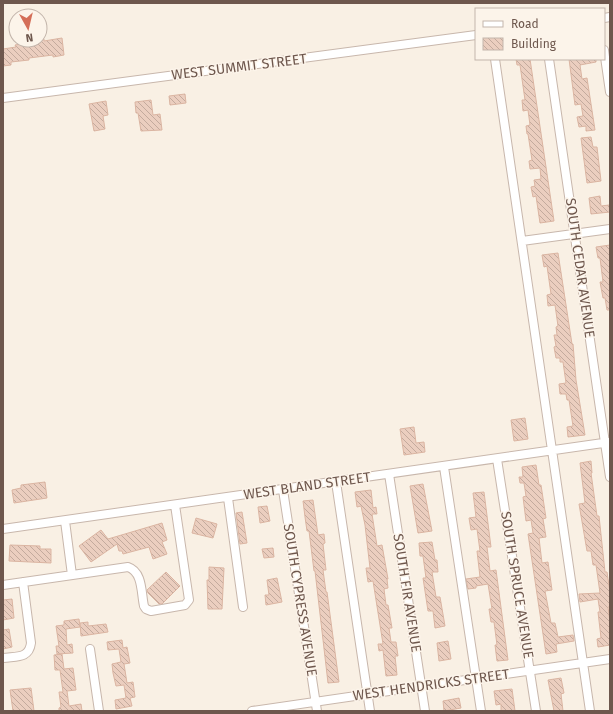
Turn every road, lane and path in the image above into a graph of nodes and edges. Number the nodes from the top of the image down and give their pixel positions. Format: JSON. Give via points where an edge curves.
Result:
{"nodes":[{"id":1,"x":475,"y":35,"type":"edge"},
{"id":2,"x":605,"y":57,"type":"edge"},
{"id":3,"x":495,"y":60,"type":"edge"},
{"id":4,"x":549,"y":60,"type":"edge"},
{"id":5,"x":610,"y":92,"type":"edge"},
{"id":6,"x":3,"y":98,"type":"edge"},
{"id":7,"x":610,"y":229,"type":"edge"},
{"id":8,"x":575,"y":234,"type":"junction"},
{"id":9,"x":522,"y":241,"type":"junction"},
{"id":10,"x":607,"y":443,"type":"edge"},
{"id":11,"x":552,"y":451,"type":"junction"},
{"id":12,"x":497,"y":459,"type":"junction"},
{"id":13,"x":444,"y":467,"type":"junction"},
{"id":14,"x":390,"y":474,"type":"junction"},
{"id":15,"x":610,"y":477,"type":"edge"},
{"id":16,"x":336,"y":482,"type":"junction"},
{"id":17,"x":283,"y":490,"type":"junction"},
{"id":18,"x":228,"y":498,"type":"junction"},
{"id":19,"x":175,"y":505,"type":"junction"},
{"id":20,"x":65,"y":521,"type":"junction"},
{"id":21,"x":3,"y":529,"type":"edge"},
{"id":22,"x":72,"y":575,"type":"junction"},
{"id":23,"x":23,"y":582,"type":"junction"},
{"id":24,"x":3,"y":584,"type":"edge"},
{"id":25,"x":243,"y":607,"type":"dead end"},
{"id":26,"x":90,"y":648,"type":"dead end"},
{"id":27,"x":3,"y":658,"type":"edge"},
{"id":28,"x":610,"y":659,"type":"edge"},
{"id":29,"x":582,"y":663,"type":"junction"},
{"id":30,"x":530,"y":671,"type":"junction"},
{"id":31,"x":476,"y":679,"type":"junction"},
{"id":32,"x":421,"y":687,"type":"junction"},
{"id":33,"x":368,"y":694,"type":"junction"},
{"id":34,"x":315,"y":702,"type":"junction"},
{"id":35,"x":265,"y":710,"type":"edge"},
{"id":36,"x":99,"y":711,"type":"edge"},
{"id":37,"x":252,"y":711,"type":"edge"},
{"id":38,"x":317,"y":711,"type":"edge"},
{"id":39,"x":370,"y":711,"type":"edge"},
{"id":40,"x":425,"y":711,"type":"edge"},
{"id":41,"x":480,"y":711,"type":"edge"},
{"id":42,"x":536,"y":711,"type":"edge"},
{"id":43,"x":590,"y":711,"type":"edge"}],
"edges":[{"from":1,"to":6,"type":"street","name":"WEST SUMMIT STREET"},
{"from":2,"to":5,"type":"street"},
{"from":3,"to":9,"type":"street"},
{"from":4,"to":8,"type":"street","name":"SOUTH CEDAR AVENUE"},
{"from":7,"to":8,"type":"street"},
{"from":8,"to":9,"type":"street"},
{"from":8,"to":10,"type":"street","name":"SOUTH CEDAR AVENUE"},
{"from":9,"to":11,"type":"street"},
{"from":10,"to":11,"type":"street","name":"WEST BLAND STREET"},
{"from":10,"to":15,"type":"street","name":"SOUTH CEDAR AVENUE"},
{"from":11,"to":12,"type":"street","name":"WEST BLAND STREET"},
{"from":11,"to":29,"type":"street"},
{"from":12,"to":13,"type":"street","name":"WEST BLAND STREET"},
{"from":12,"to":30,"type":"street","name":"SOUTH SPRUCE AVENUE"},
{"from":13,"to":14,"type":"street","name":"WEST BLAND STREET"},
{"from":13,"to":31,"type":"street"},
{"from":14,"to":16,"type":"street","name":"WEST BLAND STREET"},
{"from":14,"to":32,"type":"street","name":"SOUTH FIR AVENUE"},
{"from":16,"to":17,"type":"street","name":"WEST BLAND STREET"},
{"from":16,"to":33,"type":"street"},
{"from":17,"to":18,"type":"street","name":"WEST BLAND STREET"},
{"from":17,"to":34,"type":"street","name":"SOUTH CYPRESS AVENUE"},
{"from":18,"to":19,"type":"street","name":"WEST BLAND STREET"},
{"from":18,"to":25,"type":"street"},
{"from":19,"to":20,"type":"street","name":"WEST BLAND STREET"},
{"from":19,"to":22,"type":"street","via":[[188,603],[151,611],[146,609],[138,573],[128,567]]},
{"from":20,"to":21,"type":"street","name":"WEST BLAND STREET"},
{"from":20,"to":22,"type":"street"},
{"from":22,"to":23,"type":"street"},
{"from":23,"to":24,"type":"street"},
{"from":23,"to":27,"type":"street","via":[[30,648],[28,653],[23,655]]},
{"from":26,"to":36,"type":"street"},
{"from":28,"to":29,"type":"street","name":"WEST HENDRICKS STREET"},
{"from":29,"to":30,"type":"street","name":"WEST HENDRICKS STREET"},
{"from":29,"to":43,"type":"street"},
{"from":30,"to":31,"type":"street","name":"WEST HENDRICKS STREET"},
{"from":30,"to":42,"type":"street","name":"SOUTH SPRUCE AVENUE"},
{"from":31,"to":32,"type":"street","name":"WEST HENDRICKS STREET"},
{"from":31,"to":41,"type":"street"},
{"from":32,"to":33,"type":"street","name":"WEST HENDRICKS STREET"},
{"from":32,"to":40,"type":"street","name":"SOUTH FIR AVENUE"},
{"from":33,"to":34,"type":"street","name":"WEST HENDRICKS STREET"},
{"from":33,"to":39,"type":"street"},
{"from":34,"to":35,"type":"street","name":"WEST HENDRICKS STREET"},
{"from":34,"to":38,"type":"street","name":"SOUTH CYPRESS AVENUE"},
{"from":35,"to":37,"type":"street","name":"WEST HENDRICKS STREET"}]}
